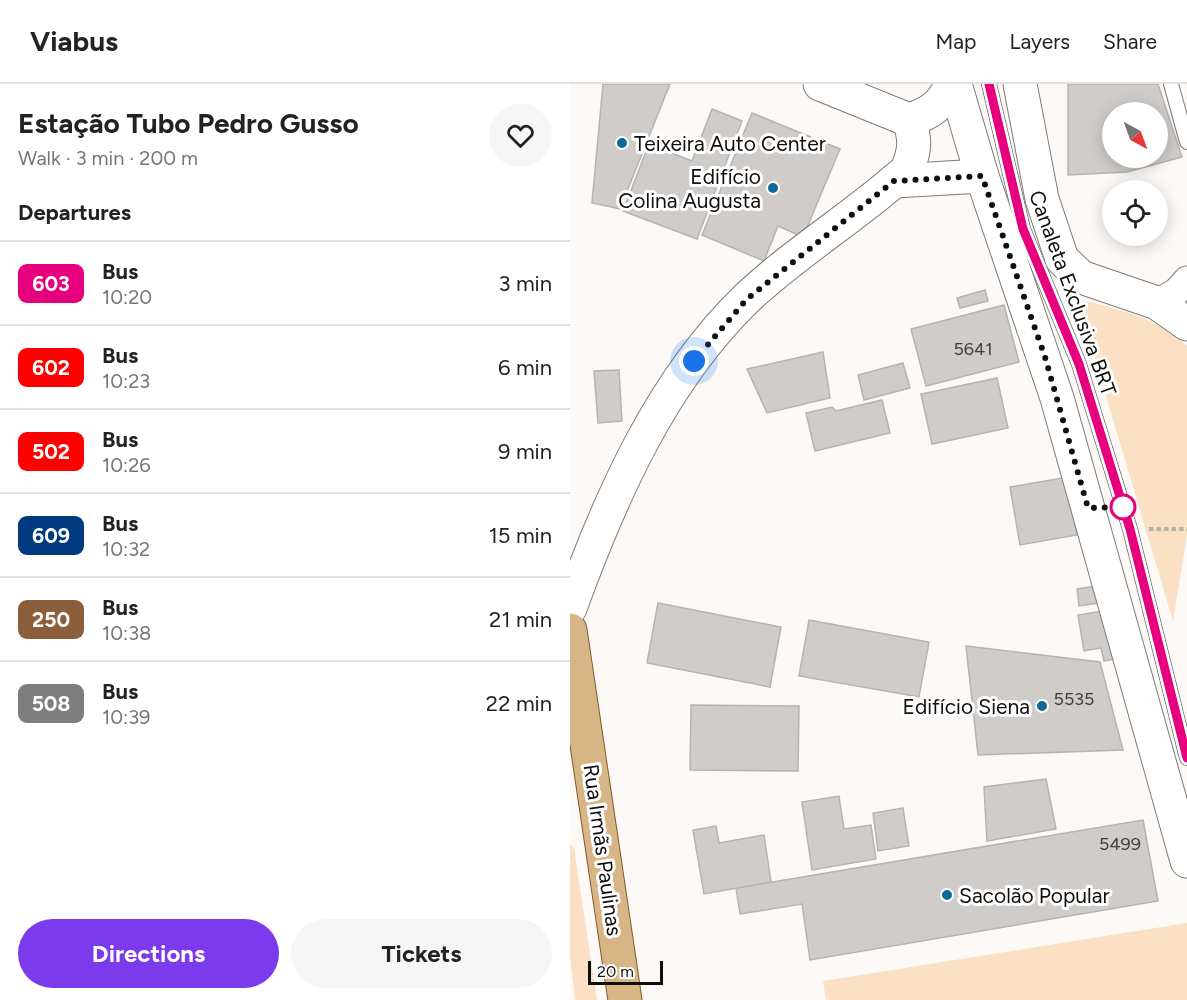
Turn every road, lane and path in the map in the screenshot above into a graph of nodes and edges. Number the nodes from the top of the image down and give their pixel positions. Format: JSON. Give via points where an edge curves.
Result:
{"nodes":[{"id":1,"x":820,"y":84,"type":"edge"},
{"id":2,"x":951,"y":84,"type":"edge"},
{"id":3,"x":955,"y":84,"type":"edge"},
{"id":4,"x":989,"y":84,"type":"edge"},
{"id":5,"x":1020,"y":84,"type":"edge"},
{"id":6,"x":1171,"y":84,"type":"edge"},
{"id":7,"x":909,"y":120,"type":"junction"},
{"id":8,"x":1187,"y":142,"type":"edge"},
{"id":9,"x":982,"y":176,"type":"junction"},
{"id":10,"x":894,"y":181,"type":"junction"},
{"id":11,"x":1187,"y":280,"type":"edge"},
{"id":12,"x":1156,"y":303,"type":"junction"},
{"id":13,"x":1187,"y":324,"type":"edge"},
{"id":14,"x":570,"y":608,"type":"edge"},
{"id":15,"x":570,"y":630,"type":"edge"},
{"id":16,"x":579,"y":740,"type":"edge"},
{"id":17,"x":1187,"y":758,"type":"edge"},
{"id":18,"x":584,"y":812,"type":"edge"},
{"id":19,"x":1187,"y":861,"type":"edge"},
{"id":20,"x":625,"y":1000,"type":"edge"}],
"edges":[{"from":1,"to":7,"type":"street"},
{"from":2,"to":7,"type":"street","via":[[936,108]]},
{"from":3,"to":9,"type":"street"},
{"from":4,"to":17,"type":"lane","name":"Canaleta Exclusiva BRT","via":[[1023,229],[1079,364],[1130,529]]},
{"from":5,"to":12,"type":"street","via":[[1042,199],[1062,259],[1081,277]]},
{"from":6,"to":8,"type":"lane"},
{"from":7,"to":10,"type":"street","via":[[915,137],[914,154],[907,170]]},
{"from":9,"to":10,"type":"street"},
{"from":9,"to":19,"type":"street","via":[[1057,398]]},
{"from":10,"to":14,"type":"street","via":[[747,299],[684,374],[632,464]]},
{"from":11,"to":12,"type":"street","via":[[1176,292]]},
{"from":12,"to":13,"type":"street"},
{"from":15,"to":16,"type":"main road","name":"Rua Irmãs Paulinas"},
{"from":16,"to":18,"type":"main road","name":"Rua Irmãs Paulinas"},
{"from":18,"to":20,"type":"main road","name":"Rua Irmãs Paulinas"}]}
